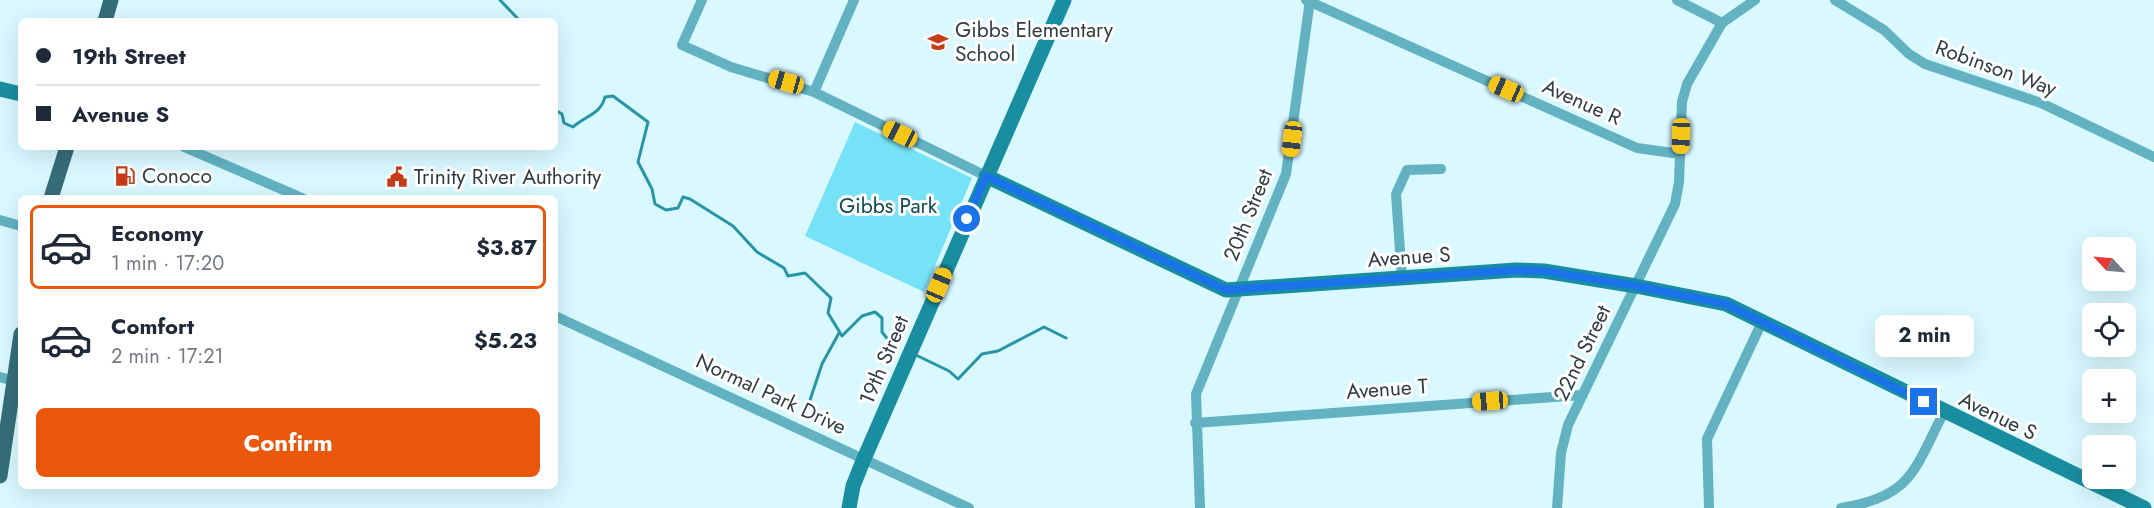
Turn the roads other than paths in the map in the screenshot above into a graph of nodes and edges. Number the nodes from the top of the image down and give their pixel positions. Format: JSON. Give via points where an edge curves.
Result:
{"nodes":[{"id":1,"x":111,"y":0,"type":"edge"},
{"id":2,"x":702,"y":0,"type":"edge"},
{"id":3,"x":854,"y":0,"type":"edge"},
{"id":4,"x":1064,"y":0,"type":"edge"},
{"id":5,"x":1309,"y":0,"type":"edge"},
{"id":6,"x":1677,"y":0,"type":"edge"},
{"id":7,"x":1755,"y":0,"type":"edge"},
{"id":8,"x":1835,"y":0,"type":"edge"},
{"id":9,"x":106,"y":18,"type":"edge"},
{"id":10,"x":1722,"y":23,"type":"junction"},
{"id":11,"x":0,"y":89,"type":"edge"},
{"id":12,"x":814,"y":92,"type":"junction"},
{"id":13,"x":18,"y":93,"type":"edge"},
{"id":14,"x":66,"y":150,"type":"edge"},
{"id":15,"x":191,"y":150,"type":"edge"},
{"id":16,"x":1680,"y":154,"type":"junction"},
{"id":17,"x":2154,"y":157,"type":"edge"},
{"id":18,"x":1442,"y":169,"type":"dead end"},
{"id":19,"x":986,"y":176,"type":"junction"},
{"id":20,"x":52,"y":195,"type":"edge"},
{"id":21,"x":295,"y":195,"type":"edge"},
{"id":22,"x":0,"y":220,"type":"edge"},
{"id":23,"x":18,"y":224,"type":"edge"},
{"id":24,"x":1402,"y":279,"type":"junction"},
{"id":25,"x":1636,"y":286,"type":"junction"},
{"id":26,"x":1239,"y":289,"type":"junction"},
{"id":27,"x":558,"y":317,"type":"edge"},
{"id":28,"x":1762,"y":322,"type":"junction"},
{"id":29,"x":18,"y":344,"type":"edge"},
{"id":30,"x":7,"y":379,"type":"edge"},
{"id":31,"x":1581,"y":395,"type":"junction"},
{"id":32,"x":1944,"y":412,"type":"junction"},
{"id":33,"x":1195,"y":423,"type":"junction"},
{"id":34,"x":863,"y":461,"type":"junction"},
{"id":35,"x":0,"y":476,"type":"edge"},
{"id":36,"x":849,"y":508,"type":"edge"},
{"id":37,"x":969,"y":508,"type":"edge"},
{"id":38,"x":1200,"y":508,"type":"edge"},
{"id":39,"x":1557,"y":508,"type":"edge"},
{"id":40,"x":1709,"y":508,"type":"edge"},
{"id":41,"x":1841,"y":508,"type":"edge"},
{"id":42,"x":2144,"y":508,"type":"edge"}],
"edges":[{"from":1,"to":9,"type":"main road"},
{"from":2,"to":12,"type":"street","name":"Avenue S","via":[[682,45],[731,67]]},
{"from":3,"to":12,"type":"street"},
{"from":4,"to":19,"type":"street","name":"19th Street"},
{"from":5,"to":16,"type":"street","name":"Avenue R","via":[[1637,148]]},
{"from":5,"to":26,"type":"street","name":"20th Street","via":[[1286,174]]},
{"from":6,"to":10,"type":"street"},
{"from":7,"to":10,"type":"street","name":"22nd Street"},
{"from":8,"to":17,"type":"street","name":"Robinson Way","via":[[1884,30],[1925,64],[2041,103]]},
{"from":10,"to":16,"type":"street","name":"22nd Street","via":[[1687,84],[1682,102]]},
{"from":11,"to":13,"type":"street"},
{"from":12,"to":19,"type":"street","name":"Avenue S"},
{"from":14,"to":20,"type":"main road"},
{"from":15,"to":21,"type":"street"},
{"from":16,"to":25,"type":"street","name":"22nd Street","via":[[1675,204]]},
{"from":18,"to":24,"type":"street","via":[[1407,170],[1400,180],[1396,194]]},
{"from":19,"to":26,"type":"street","name":"Avenue S","via":[[1226,290]]},
{"from":19,"to":34,"type":"street","name":"19th Street"},
{"from":22,"to":23,"type":"street"},
{"from":24,"to":25,"type":"street","name":"Avenue S","via":[[1516,270]]},
{"from":24,"to":26,"type":"street","name":"Avenue S"},
{"from":25,"to":28,"type":"street","name":"Avenue S","via":[[1726,304]]},
{"from":25,"to":31,"type":"street","name":"22nd Street"},
{"from":26,"to":33,"type":"street","name":"20th Street","via":[[1196,394]]},
{"from":27,"to":34,"type":"street","name":"Normal Park Drive"},
{"from":28,"to":32,"type":"street","name":"Avenue S"},
{"from":28,"to":40,"type":"street","via":[[1707,439]]},
{"from":29,"to":30,"type":"main road"},
{"from":30,"to":35,"type":"main road"},
{"from":31,"to":33,"type":"street","name":"Avenue T"},
{"from":31,"to":39,"type":"street","name":"22nd Street","via":[[1561,453]]},
{"from":32,"to":41,"type":"street","via":[[1914,471],[1901,485],[1884,498]]},
{"from":32,"to":42,"type":"street","name":"Avenue S"},
{"from":33,"to":38,"type":"street","name":"20th Street"},
{"from":34,"to":36,"type":"street","name":"19th Street"},
{"from":34,"to":37,"type":"street","name":"Normal Park Drive"}]}
